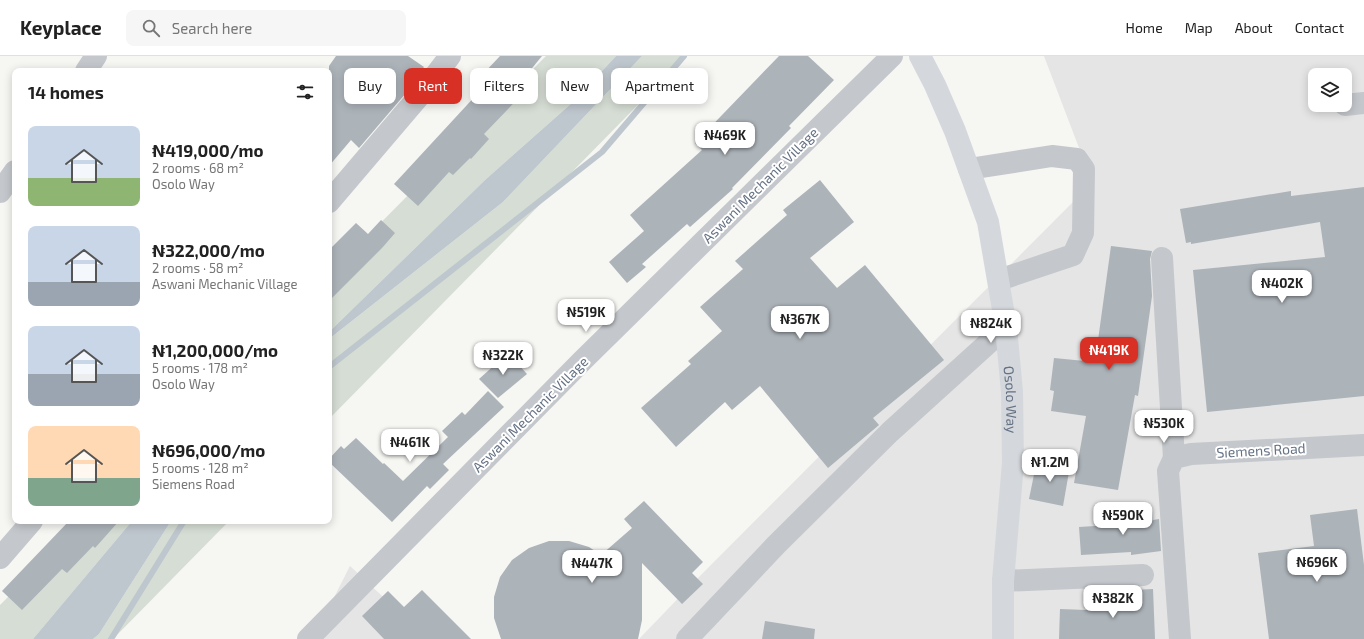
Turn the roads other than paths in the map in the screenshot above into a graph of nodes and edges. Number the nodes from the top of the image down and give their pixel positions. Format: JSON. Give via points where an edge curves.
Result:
{"nodes":[{"id":1,"x":96,"y":56,"type":"edge"},
{"id":2,"x":450,"y":56,"type":"edge"},
{"id":3,"x":892,"y":56,"type":"edge"},
{"id":4,"x":920,"y":56,"type":"edge"},
{"id":5,"x":88,"y":68,"type":"edge"},
{"id":6,"x":1364,"y":103,"type":"edge"},
{"id":7,"x":1352,"y":104,"type":"edge"},
{"id":8,"x":970,"y":169,"type":"junction"},
{"id":9,"x":12,"y":175,"type":"edge"},
{"id":10,"x":0,"y":192,"type":"edge"},
{"id":11,"x":332,"y":198,"type":"edge"},
{"id":12,"x":1162,"y":258,"type":"dead end"},
{"id":13,"x":999,"y":280,"type":"junction"},
{"id":14,"x":1006,"y":327,"type":"junction"},
{"id":15,"x":1364,"y":445,"type":"edge"},
{"id":16,"x":1174,"y":458,"type":"junction"},
{"id":17,"x":29,"y":524,"type":"edge"},
{"id":18,"x":0,"y":558,"type":"edge"},
{"id":19,"x":1143,"y":575,"type":"dead end"},
{"id":20,"x":1003,"y":581,"type":"junction"},
{"id":21,"x":308,"y":639,"type":"edge"},
{"id":22,"x":687,"y":639,"type":"edge"},
{"id":23,"x":1003,"y":639,"type":"edge"},
{"id":24,"x":1180,"y":639,"type":"edge"}],
"edges":[{"from":1,"to":5,"type":"street"},
{"from":2,"to":11,"type":"street"},
{"from":3,"to":21,"type":"street","name":"Aswani Mechanic Village","via":[[580,362]]},
{"from":4,"to":8,"type":"main road","name":"Osolo Way","via":[[956,131]]},
{"from":6,"to":7,"type":"street"},
{"from":8,"to":13,"type":"main road","name":"Osolo Way","via":[[988,222]]},
{"from":8,"to":13,"type":"street","via":[[1052,156],[1077,159],[1084,169],[1083,233],[1073,255]]},
{"from":9,"to":10,"type":"street"},
{"from":12,"to":16,"type":"street"},
{"from":13,"to":14,"type":"main road","name":"Osolo Way"},
{"from":14,"to":20,"type":"main road","name":"Osolo Way","via":[[1012,392],[1013,463]]},
{"from":14,"to":22,"type":"street","via":[[890,432]]},
{"from":15,"to":16,"type":"street","name":"Siemens Road","via":[[1191,454]]},
{"from":16,"to":24,"type":"street","via":[[1168,470]]},
{"from":17,"to":18,"type":"street"},
{"from":19,"to":20,"type":"street"},
{"from":20,"to":23,"type":"main road","name":"Osolo Way"}]}
